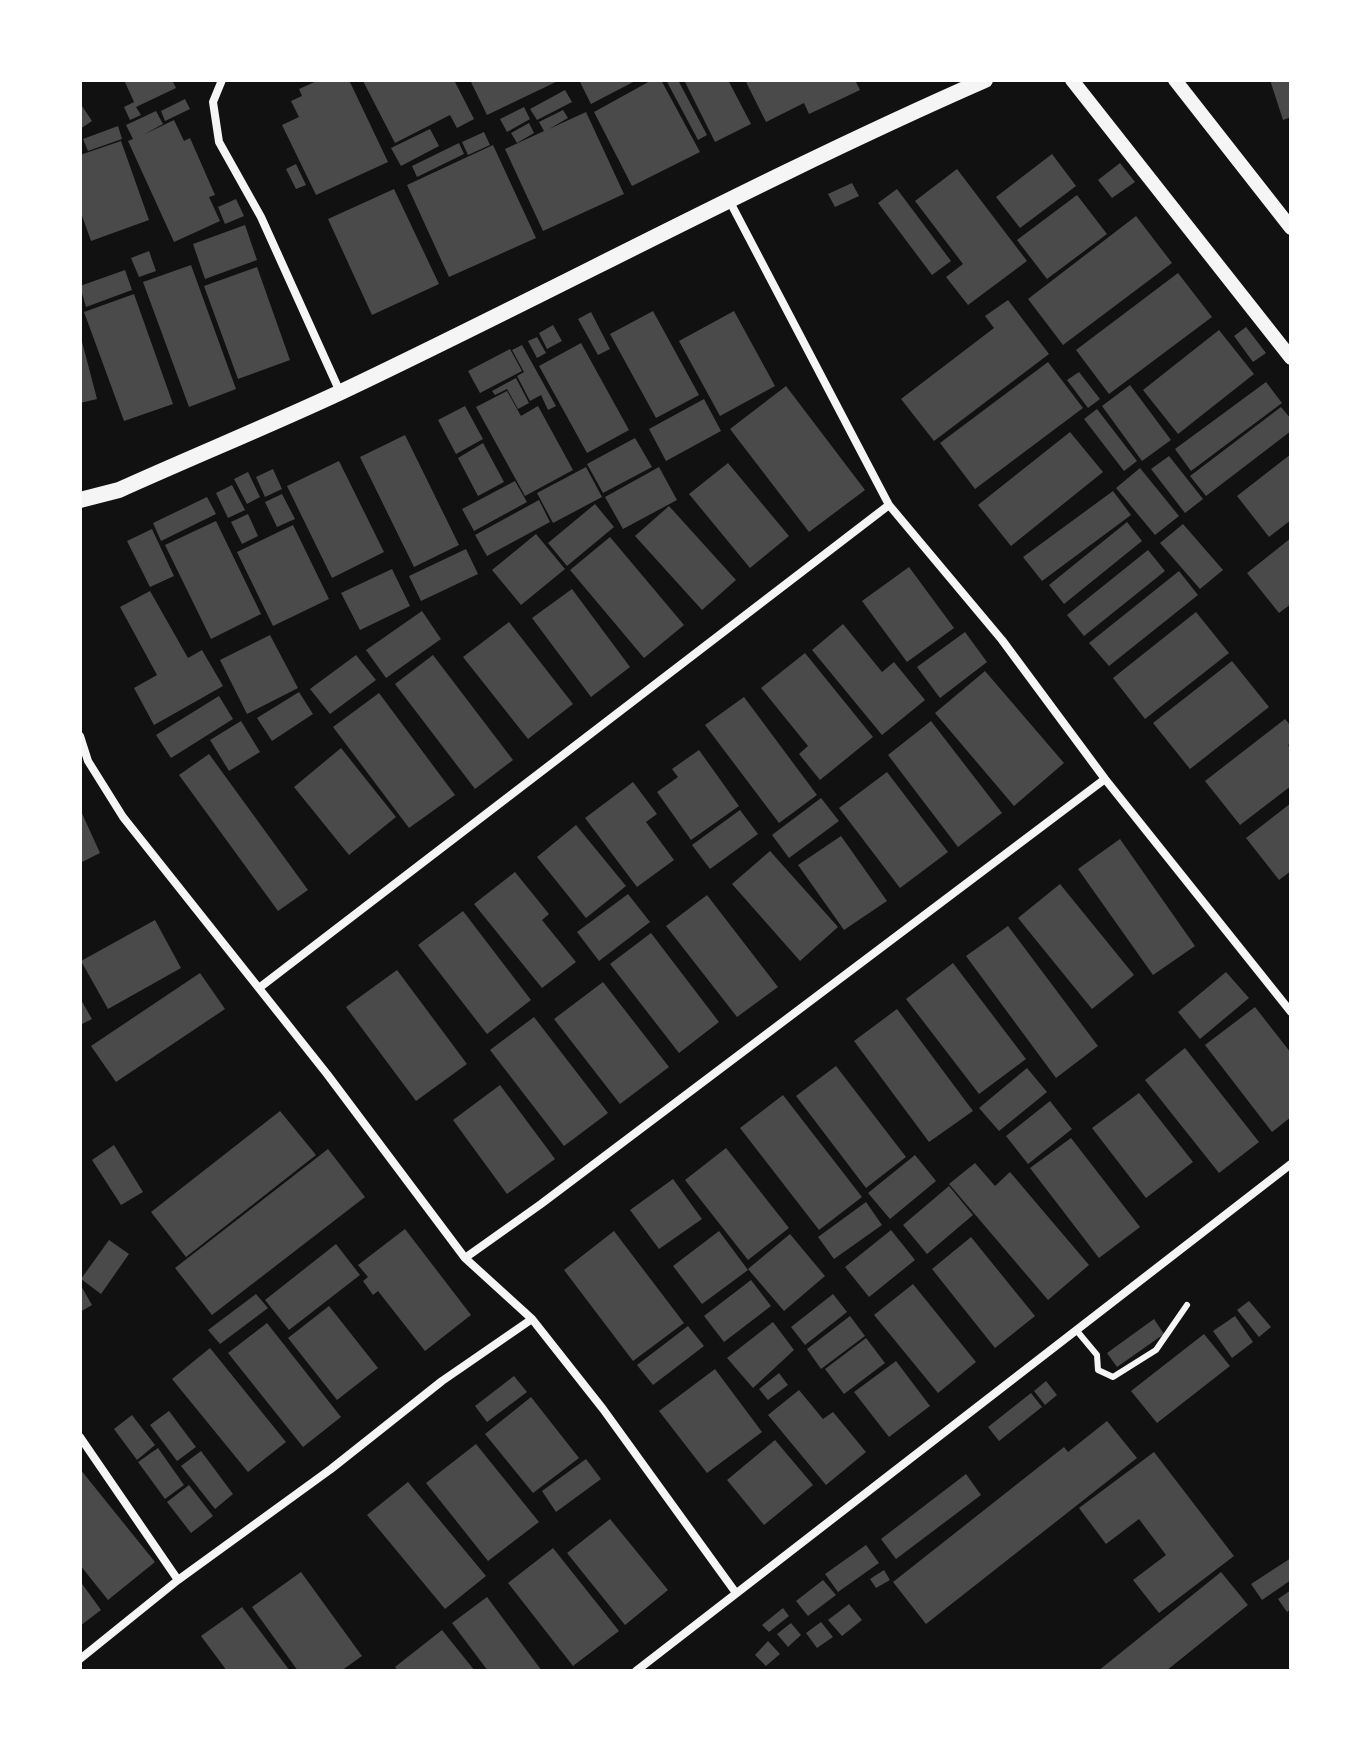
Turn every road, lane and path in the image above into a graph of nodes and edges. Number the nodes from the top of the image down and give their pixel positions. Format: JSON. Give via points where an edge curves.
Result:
{"nodes":[{"id":1,"x":222,"y":80,"type":"edge"},
{"id":2,"x":985,"y":80,"type":"edge"},
{"id":3,"x":1072,"y":80,"type":"edge"},
{"id":4,"x":1175,"y":80,"type":"edge"},
{"id":5,"x":728,"y":199,"type":"junction"},
{"id":6,"x":1291,"y":228,"type":"edge"},
{"id":7,"x":1291,"y":358,"type":"edge"},
{"id":8,"x":340,"y":392,"type":"junction"},
{"id":9,"x":80,"y":500,"type":"edge"},
{"id":10,"x":889,"y":505,"type":"junction"},
{"id":11,"x":80,"y":736,"type":"edge"},
{"id":12,"x":1105,"y":779,"type":"junction"},
{"id":13,"x":259,"y":988,"type":"junction"},
{"id":14,"x":1291,"y":1012,"type":"edge"},
{"id":15,"x":1291,"y":1164,"type":"edge"},
{"id":16,"x":465,"y":1258,"type":"junction"},
{"id":17,"x":1187,"y":1305,"type":"dead end"},
{"id":18,"x":532,"y":1319,"type":"junction"},
{"id":19,"x":1077,"y":1331,"type":"junction"},
{"id":20,"x":80,"y":1437,"type":"edge"},
{"id":21,"x":178,"y":1580,"type":"junction"},
{"id":22,"x":736,"y":1593,"type":"junction"},
{"id":23,"x":80,"y":1659,"type":"edge"},
{"id":24,"x":636,"y":1671,"type":"edge"}],
"edges":[{"from":1,"to":8,"type":"street","via":[[213,102],[219,142],[261,217]]},
{"from":2,"to":5,"type":"main road"},
{"from":3,"to":7,"type":"street"},
{"from":4,"to":6,"type":"street"},
{"from":5,"to":8,"type":"main road"},
{"from":5,"to":10,"type":"street"},
{"from":8,"to":9,"type":"main road","via":[[119,490]]},
{"from":10,"to":12,"type":"street","via":[[1002,640]]},
{"from":10,"to":13,"type":"street"},
{"from":11,"to":13,"type":"street","via":[[88,761],[123,817]]},
{"from":12,"to":14,"type":"street"},
{"from":12,"to":16,"type":"street"},
{"from":13,"to":16,"type":"street"},
{"from":15,"to":19,"type":"street"},
{"from":16,"to":18,"type":"street"},
{"from":17,"to":19,"type":"lane","via":[[1156,1350],[1113,1377],[1098,1370],[1097,1355]]},
{"from":18,"to":21,"type":"street"},
{"from":18,"to":22,"type":"street"},
{"from":19,"to":22,"type":"street"},
{"from":20,"to":21,"type":"street"},
{"from":21,"to":23,"type":"street"},
{"from":22,"to":24,"type":"street"}]}
